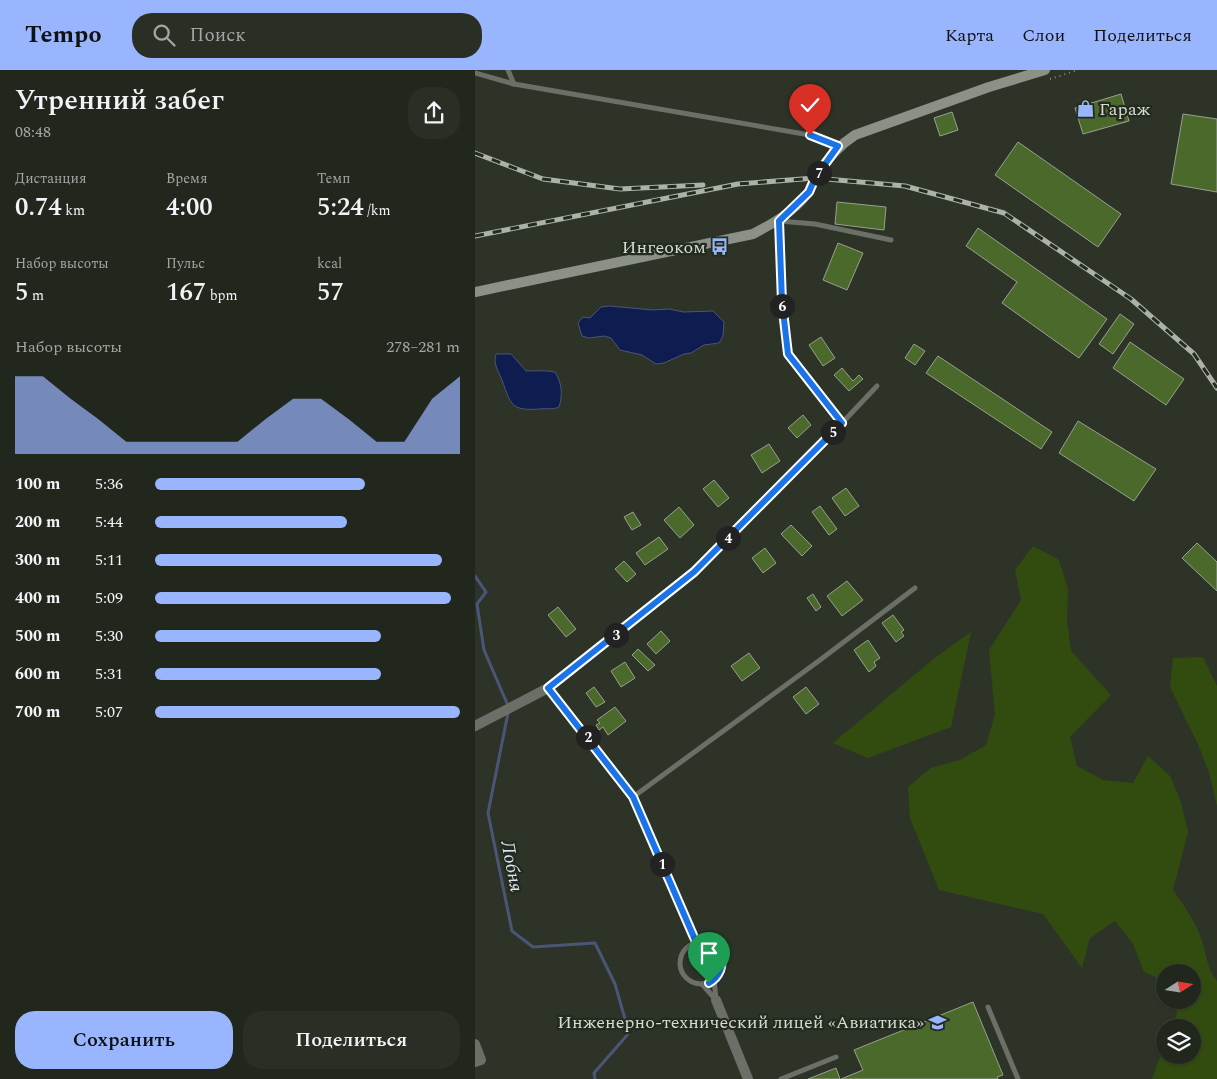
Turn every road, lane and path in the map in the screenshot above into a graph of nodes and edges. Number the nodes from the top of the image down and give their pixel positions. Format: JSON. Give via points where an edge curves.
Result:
{"nodes":[{"id":1,"x":508,"y":70,"type":"edge"},
{"id":2,"x":1045,"y":70,"type":"edge"},
{"id":3,"x":475,"y":73,"type":"edge"},
{"id":4,"x":514,"y":84,"type":"junction"},
{"id":5,"x":838,"y":146,"type":"junction"},
{"id":6,"x":779,"y":221,"type":"junction"},
{"id":7,"x":891,"y":240,"type":"dead end"},
{"id":8,"x":475,"y":292,"type":"edge"},
{"id":9,"x":877,"y":386,"type":"dead end"},
{"id":10,"x":842,"y":423,"type":"junction"},
{"id":11,"x":915,"y":588,"type":"dead end"},
{"id":12,"x":548,"y":688,"type":"junction"},
{"id":13,"x":475,"y":726,"type":"edge"},
{"id":14,"x":633,"y":797,"type":"junction"},
{"id":15,"x":696,"y":942,"type":"junction"},
{"id":16,"x":715,"y":979,"type":"junction"},
{"id":17,"x":702,"y":984,"type":"junction"},
{"id":18,"x":715,"y":1000,"type":"junction"},
{"id":19,"x":988,"y":1007,"type":"dead end"},
{"id":20,"x":475,"y":1044,"type":"edge"},
{"id":21,"x":836,"y":1057,"type":"dead end"},
{"id":22,"x":478,"y":1061,"type":"edge"},
{"id":23,"x":785,"y":1078,"type":"edge"},
{"id":24,"x":748,"y":1079,"type":"edge"},
{"id":25,"x":1017,"y":1079,"type":"edge"}],
"edges":[{"from":1,"to":4,"type":"lane"},
{"from":2,"to":5,"type":"main road","via":[[873,127]]},
{"from":3,"to":4,"type":"lane"},
{"from":4,"to":5,"type":"lane","via":[[810,135]]},
{"from":5,"to":6,"type":"main road","via":[[809,192]]},
{"from":6,"to":7,"type":"lane","via":[[815,224]]},
{"from":6,"to":8,"type":"main road","via":[[753,234]]},
{"from":6,"to":10,"type":"path","via":[[788,354]]},
{"from":9,"to":10,"type":"lane"},
{"from":10,"to":12,"type":"street","via":[[694,572]]},
{"from":11,"to":14,"type":"lane"},
{"from":12,"to":13,"type":"street"},
{"from":12,"to":14,"type":"lane"},
{"from":14,"to":15,"type":"path"},
{"from":15,"to":16,"type":"lane","via":[[710,944],[720,953],[722,967]]},
{"from":15,"to":17,"type":"lane","via":[[681,956],[681,969],[689,980]]},
{"from":16,"to":17,"type":"lane"},
{"from":16,"to":18,"type":"lane"},
{"from":17,"to":18,"type":"lane"},
{"from":18,"to":24,"type":"street"},
{"from":19,"to":25,"type":"lane"},
{"from":20,"to":22,"type":"street"},
{"from":21,"to":23,"type":"lane"}]}
